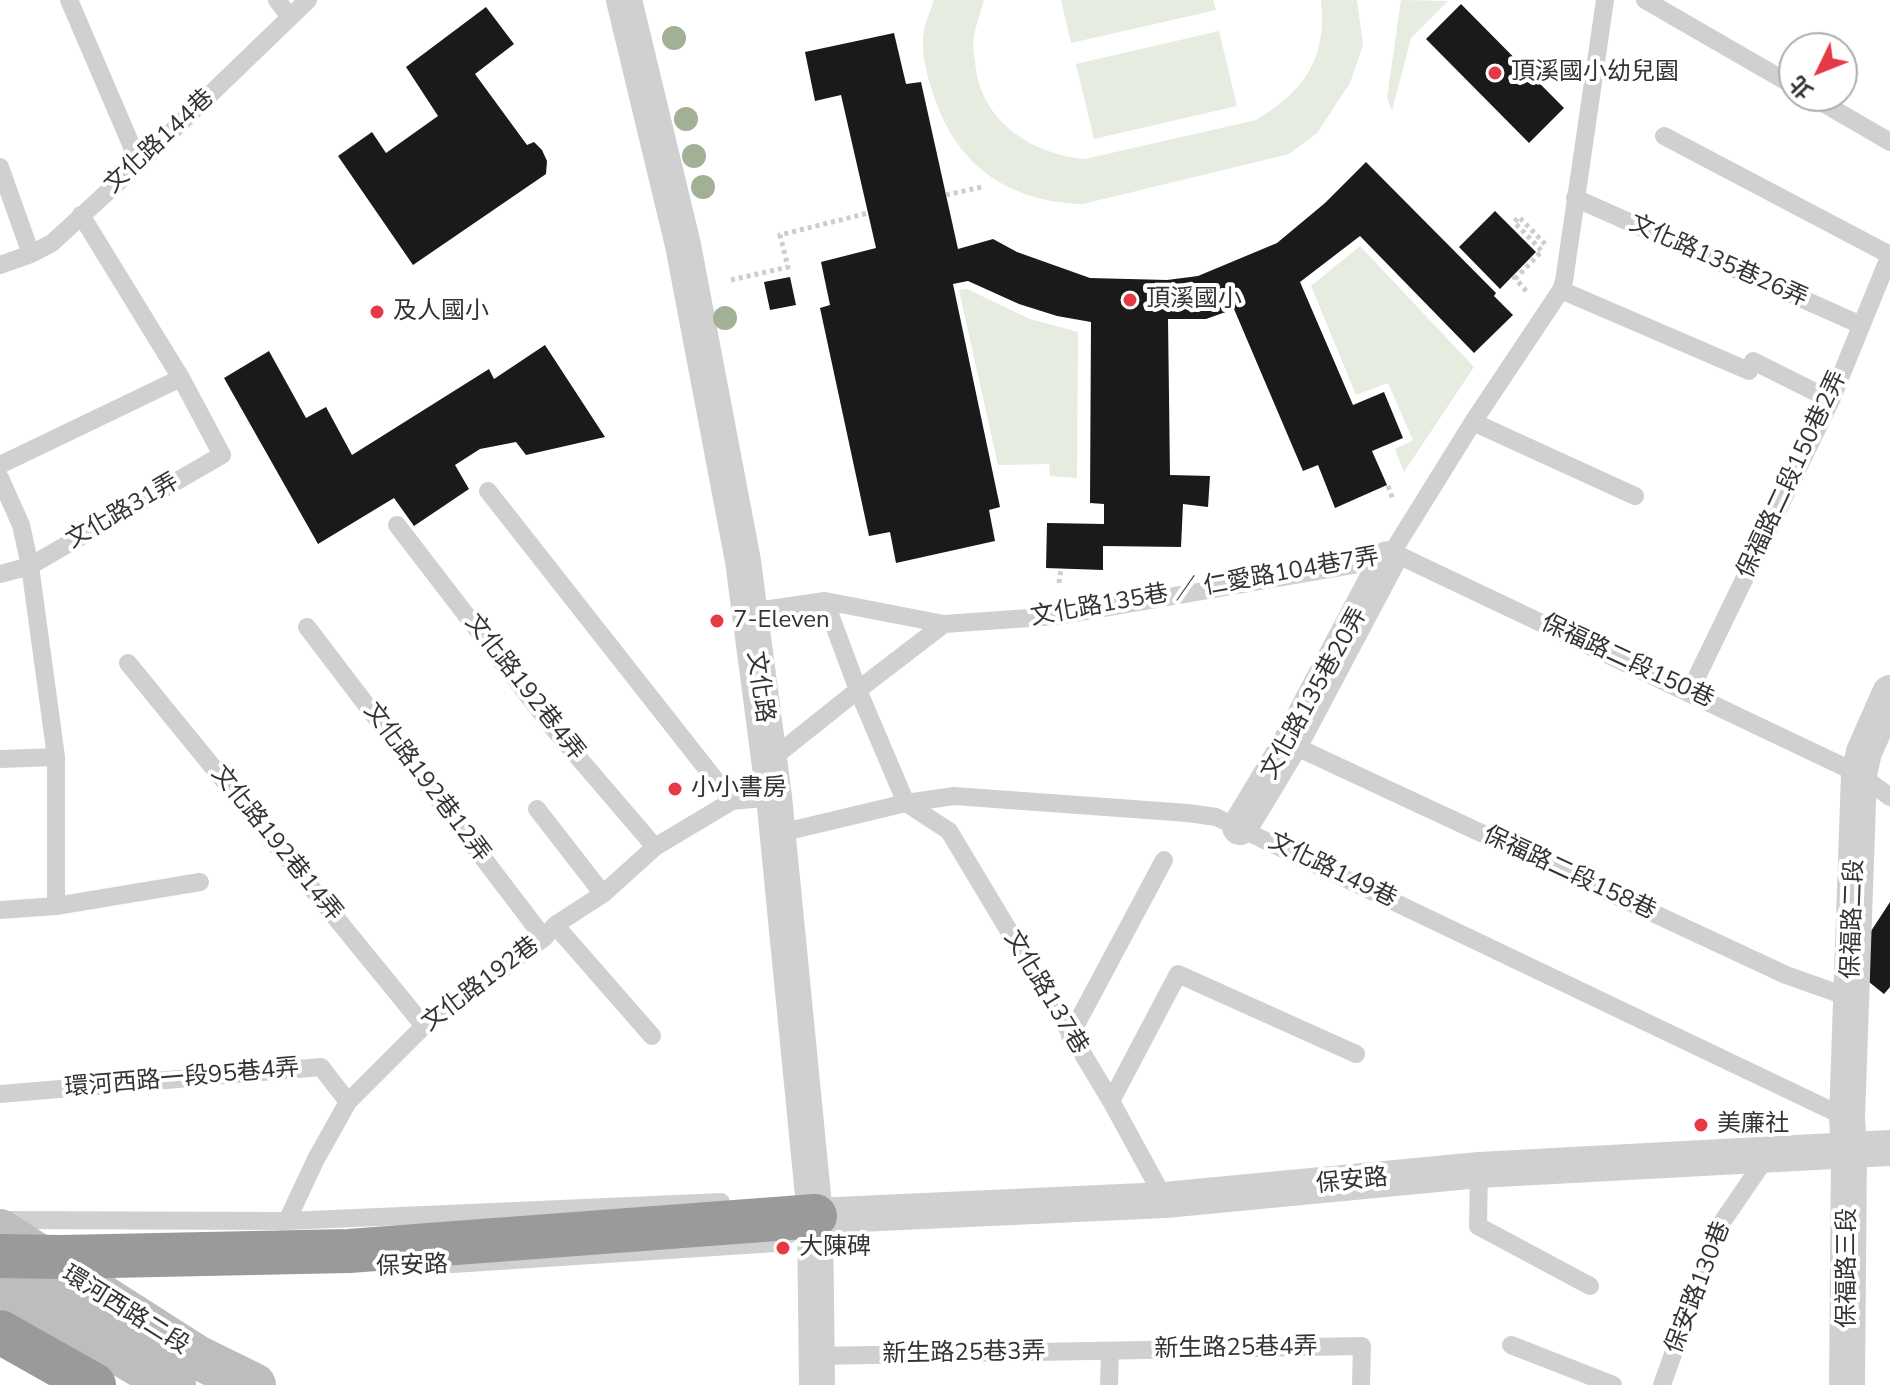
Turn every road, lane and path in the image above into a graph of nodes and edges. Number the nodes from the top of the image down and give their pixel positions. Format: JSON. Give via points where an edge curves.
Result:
{"nodes":[{"id":1,"x":69,"y":0,"type":"edge"},
{"id":2,"x":277,"y":0,"type":"edge"},
{"id":3,"x":308,"y":0,"type":"edge"},
{"id":4,"x":624,"y":0,"type":"edge"},
{"id":5,"x":1605,"y":0,"type":"edge"},
{"id":6,"x":1645,"y":0,"type":"edge"},
{"id":7,"x":290,"y":17,"type":"junction"},
{"id":8,"x":1778,"y":77,"type":"edge"},
{"id":9,"x":1838,"y":112,"type":"edge"},
{"id":10,"x":1664,"y":136,"type":"dead end"},
{"id":11,"x":1890,"y":142,"type":"edge"},
{"id":12,"x":139,"y":163,"type":"junction"},
{"id":13,"x":0,"y":167,"type":"edge"},
{"id":14,"x":982,"y":187,"type":"dead end"},
{"id":15,"x":946,"y":195,"type":"dead end"},
{"id":16,"x":1575,"y":198,"type":"junction"},
{"id":17,"x":868,"y":213,"type":"dead end"},
{"id":18,"x":81,"y":215,"type":"junction"},
{"id":19,"x":1548,"y":247,"type":"dead end"},
{"id":20,"x":31,"y":254,"type":"junction"},
{"id":21,"x":1890,"y":255,"type":"edge"},
{"id":22,"x":0,"y":265,"type":"edge"},
{"id":23,"x":731,"y":280,"type":"dead end"},
{"id":24,"x":1561,"y":290,"type":"junction"},
{"id":25,"x":1526,"y":291,"type":"dead end"},
{"id":26,"x":1861,"y":325,"type":"junction"},
{"id":27,"x":181,"y":378,"type":"junction"},
{"id":28,"x":1831,"y":400,"type":"junction"},
{"id":29,"x":1473,"y":422,"type":"junction"},
{"id":30,"x":0,"y":465,"type":"edge"},
{"id":31,"x":0,"y":478,"type":"edge"},
{"id":32,"x":488,"y":491,"type":"dead end"},
{"id":33,"x":1635,"y":496,"type":"dead end"},
{"id":34,"x":397,"y":525,"type":"dead end"},
{"id":35,"x":1391,"y":556,"type":"junction"},
{"id":36,"x":30,"y":566,"type":"junction"},
{"id":37,"x":1061,"y":568,"type":"dead end"},
{"id":38,"x":0,"y":574,"type":"edge"},
{"id":39,"x":1059,"y":583,"type":"dead end"},
{"id":40,"x":825,"y":601,"type":"junction"},
{"id":41,"x":749,"y":612,"type":"junction"},
{"id":42,"x":944,"y":624,"type":"junction"},
{"id":43,"x":307,"y":627,"type":"dead end"},
{"id":44,"x":128,"y":663,"type":"dead end"},
{"id":45,"x":858,"y":690,"type":"junction"},
{"id":46,"x":1690,"y":691,"type":"junction"},
{"id":47,"x":1890,"y":693,"type":"edge"},
{"id":48,"x":1290,"y":744,"type":"junction"},
{"id":49,"x":56,"y":757,"type":"junction"},
{"id":50,"x":0,"y":759,"type":"edge"},
{"id":51,"x":769,"y":761,"type":"junction"},
{"id":52,"x":1859,"y":774,"type":"junction"},
{"id":53,"x":1890,"y":797,"type":"edge"},
{"id":54,"x":732,"y":801,"type":"junction"},
{"id":55,"x":906,"y":803,"type":"junction"},
{"id":56,"x":537,"y":809,"type":"dead end"},
{"id":57,"x":776,"y":814,"type":"junction"},
{"id":58,"x":1240,"y":827,"type":"junction"},
{"id":59,"x":655,"y":847,"type":"junction"},
{"id":60,"x":1164,"y":860,"type":"dead end"},
{"id":61,"x":200,"y":882,"type":"dead end"},
{"id":62,"x":603,"y":894,"type":"junction"},
{"id":63,"x":56,"y":906,"type":"junction"},
{"id":64,"x":0,"y":910,"type":"edge"},
{"id":65,"x":550,"y":932,"type":"junction"},
{"id":66,"x":1851,"y":998,"type":"junction"},
{"id":67,"x":424,"y":1026,"type":"junction"},
{"id":68,"x":652,"y":1036,"type":"dead end"},
{"id":69,"x":1070,"y":1036,"type":"junction"},
{"id":70,"x":1356,"y":1054,"type":"dead end"},
{"id":71,"x":0,"y":1094,"type":"edge"},
{"id":72,"x":1111,"y":1101,"type":"junction"},
{"id":73,"x":348,"y":1102,"type":"junction"},
{"id":74,"x":1848,"y":1134,"type":"junction"},
{"id":75,"x":1890,"y":1148,"type":"edge"},
{"id":76,"x":1768,"y":1155,"type":"junction"},
{"id":77,"x":1479,"y":1170,"type":"junction"},
{"id":78,"x":1165,"y":1200,"type":"junction"},
{"id":79,"x":736,"y":1201,"type":"dead end"},
{"id":80,"x":799,"y":1207,"type":"junction"},
{"id":81,"x":0,"y":1220,"type":"edge"},
{"id":82,"x":287,"y":1221,"type":"junction"},
{"id":83,"x":0,"y":1231,"type":"edge"},
{"id":84,"x":0,"y":1256,"type":"edge"},
{"id":85,"x":0,"y":1268,"type":"edge"},
{"id":86,"x":67,"y":1275,"type":"junction"},
{"id":87,"x":0,"y":1284,"type":"edge"},
{"id":88,"x":1590,"y":1286,"type":"dead end"},
{"id":89,"x":0,"y":1332,"type":"edge"},
{"id":90,"x":0,"y":1342,"type":"edge"},
{"id":91,"x":1511,"y":1345,"type":"dead end"},
{"id":92,"x":1110,"y":1351,"type":"junction"},
{"id":93,"x":817,"y":1371,"type":"edge"},
{"id":94,"x":76,"y":1385,"type":"edge"},
{"id":95,"x":94,"y":1385,"type":"edge"},
{"id":96,"x":174,"y":1385,"type":"edge"},
{"id":97,"x":254,"y":1385,"type":"edge"},
{"id":98,"x":1109,"y":1385,"type":"edge"},
{"id":99,"x":1361,"y":1385,"type":"edge"},
{"id":100,"x":1613,"y":1385,"type":"edge"},
{"id":101,"x":1662,"y":1385,"type":"edge"},
{"id":102,"x":1847,"y":1385,"type":"edge"}],
"edges":[{"from":1,"to":12,"type":"lane"},
{"from":2,"to":7,"type":"lane"},
{"from":3,"to":7,"type":"lane","name":"文化路144巷"},
{"from":4,"to":41,"type":"street","name":"文化路","via":[[683,245]]},
{"from":5,"to":16,"type":"lane","name":"文化路135巷 ／ 仁愛路104巷7弄"},
{"from":6,"to":8,"type":"lane"},
{"from":7,"to":12,"type":"lane","name":"文化路144巷"},
{"from":9,"to":11,"type":"lane"},
{"from":10,"to":21,"type":"lane"},
{"from":12,"to":18,"type":"lane","name":"文化路144巷"},
{"from":13,"to":20,"type":"lane"},
{"from":14,"to":15,"type":"path"},
{"from":16,"to":24,"type":"lane","name":"文化路135巷 ／ 仁愛路104巷7弄"},
{"from":16,"to":26,"type":"lane","name":"文化路135巷26弄"},
{"from":17,"to":23,"type":"path","via":[[780,235],[788,267]]},
{"from":18,"to":20,"type":"lane","name":"文化路144巷","via":[[52,243]]},
{"from":18,"to":27,"type":"lane"},
{"from":19,"to":25,"type":"path","via":[[1519,217],[1514,222],[1542,251],[1514,278]]},
{"from":20,"to":22,"type":"lane","name":"文化路144巷"},
{"from":21,"to":26,"type":"lane","name":"保福路二段150巷2弄"},
{"from":24,"to":28,"type":"lane","via":[[1749,371],[1753,361]]},
{"from":24,"to":29,"type":"lane","name":"文化路135巷 ／ 仁愛路104巷7弄"},
{"from":26,"to":28,"type":"lane","name":"保福路二段150巷2弄"},
{"from":27,"to":30,"type":"lane"},
{"from":27,"to":36,"type":"lane","name":"文化路31弄","via":[[222,455]]},
{"from":28,"to":46,"type":"lane","name":"保福路二段150巷2弄"},
{"from":29,"to":33,"type":"lane"},
{"from":29,"to":35,"type":"lane","name":"文化路135巷 ／ 仁愛路104巷7弄"},
{"from":31,"to":36,"type":"lane","via":[[21,525]]},
{"from":32,"to":54,"type":"lane"},
{"from":34,"to":59,"type":"lane","name":"文化路192巷4弄","via":[[553,728]]},
{"from":35,"to":42,"type":"lane","name":"文化路135巷 ／ 仁愛路104巷7弄","via":[[1058,616]]},
{"from":35,"to":46,"type":"lane","name":"保福路二段150巷"},
{"from":35,"to":48,"type":"street","name":"文化路135巷20弄"},
{"from":36,"to":38,"type":"lane"},
{"from":36,"to":49,"type":"lane"},
{"from":37,"to":39,"type":"path"},
{"from":40,"to":41,"type":"lane","name":"文化路135巷 ／ 仁愛路104巷7弄"},
{"from":40,"to":42,"type":"lane","name":"文化路135巷 ／ 仁愛路104巷7弄"},
{"from":40,"to":45,"type":"lane"},
{"from":41,"to":51,"type":"street","name":"文化路"},
{"from":42,"to":45,"type":"lane"},
{"from":43,"to":65,"type":"lane","name":"文化路192巷12弄"},
{"from":44,"to":67,"type":"lane","name":"文化路192巷14弄"},
{"from":45,"to":51,"type":"lane"},
{"from":45,"to":55,"type":"lane"},
{"from":46,"to":52,"type":"lane","name":"保福路二段150巷"},
{"from":47,"to":52,"type":"street","name":"保福路二段"},
{"from":48,"to":58,"type":"street","name":"文化路135巷20弄"},
{"from":48,"to":66,"type":"lane","name":"保福路二段158巷","via":[[1786,975]]},
{"from":49,"to":50,"type":"lane"},
{"from":49,"to":63,"type":"lane"},
{"from":51,"to":57,"type":"street","name":"文化路"},
{"from":52,"to":53,"type":"lane","name":"保福路二段150巷"},
{"from":52,"to":66,"type":"street","name":"保福路二段"},
{"from":54,"to":57,"type":"lane","name":"文化路192巷"},
{"from":54,"to":59,"type":"lane","name":"文化路192巷"},
{"from":55,"to":57,"type":"lane","name":"文化路149巷","via":[[797,829]]},
{"from":55,"to":58,"type":"lane","name":"文化路149巷","via":[[954,796],[1188,813]]},
{"from":55,"to":69,"type":"lane","name":"文化路137巷","via":[[949,831]]},
{"from":56,"to":62,"type":"lane"},
{"from":57,"to":80,"type":"street","name":"文化路"},
{"from":58,"to":74,"type":"lane","name":"文化路149巷"},
{"from":59,"to":62,"type":"lane","name":"文化路192巷"},
{"from":60,"to":69,"type":"lane"},
{"from":61,"to":63,"type":"lane"},
{"from":62,"to":65,"type":"lane","name":"文化路192巷"},
{"from":63,"to":64,"type":"lane"},
{"from":65,"to":67,"type":"lane","name":"文化路192巷"},
{"from":65,"to":68,"type":"lane","name":"文化路192巷12弄"},
{"from":66,"to":74,"type":"street","name":"保福路二段"},
{"from":67,"to":73,"type":"lane","name":"文化路192巷"},
{"from":69,"to":72,"type":"lane","name":"文化路137巷"},
{"from":70,"to":72,"type":"lane","via":[[1178,974]]},
{"from":71,"to":73,"type":"lane","name":"環河西路一段95巷4弄","via":[[321,1067]]},
{"from":72,"to":78,"type":"lane","name":"文化路137巷"},
{"from":73,"to":82,"type":"lane","name":"文化路192巷"},
{"from":74,"to":75,"type":"street","name":"保安路"},
{"from":74,"to":76,"type":"street","name":"保安路"},
{"from":74,"to":102,"type":"street","name":"保福路三段"},
{"from":76,"to":77,"type":"street","name":"保安路"},
{"from":76,"to":101,"type":"lane","name":"保安路130巷","via":[[1718,1228]]},
{"from":77,"to":78,"type":"street","name":"保安路"},
{"from":77,"to":88,"type":"lane","via":[[1478,1226]]},
{"from":78,"to":80,"type":"street","name":"保安路"},
{"from":79,"to":82,"type":"lane"},
{"from":80,"to":84,"type":"highway","bridge":true,"via":[[349,1251]]},
{"from":80,"to":86,"type":"lane","name":"保安路","via":[[776,1243],[443,1267]]},
{"from":80,"to":93,"type":"street","name":"文化路"},
{"from":81,"to":82,"type":"lane"},
{"from":83,"to":86,"type":"main road","name":"環河西路二段"},
{"from":85,"to":86,"type":"lane","name":"保安路"},
{"from":86,"to":97,"type":"main road","name":"環河西路二段","via":[[197,1357]]},
{"from":87,"to":96,"type":"main road","name":"環河西路二段"},
{"from":89,"to":95,"type":"highway"},
{"from":90,"to":94,"type":"lane"},
{"from":91,"to":100,"type":"lane"},
{"from":92,"to":93,"type":"lane","name":"新生路25巷3弄"},
{"from":92,"to":98,"type":"lane"},
{"from":92,"to":99,"type":"lane","name":"新生路25巷4弄","via":[[1362,1346]]}]}
